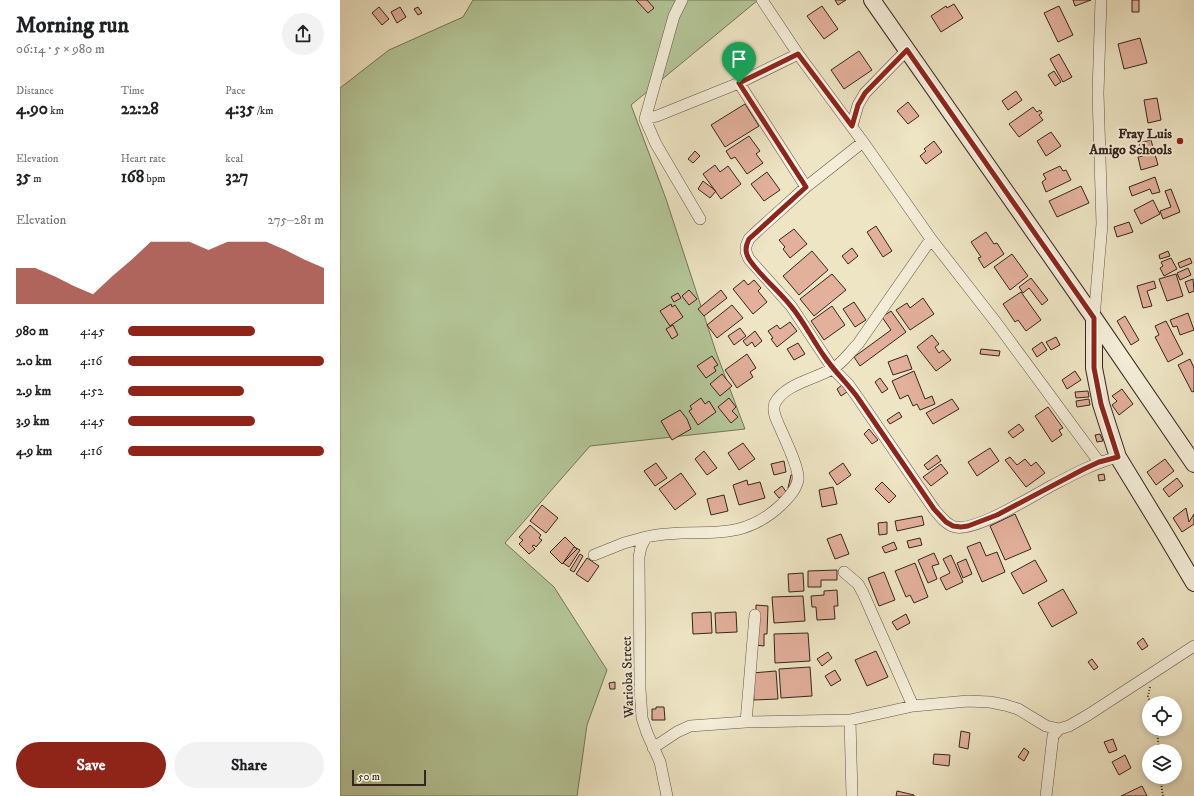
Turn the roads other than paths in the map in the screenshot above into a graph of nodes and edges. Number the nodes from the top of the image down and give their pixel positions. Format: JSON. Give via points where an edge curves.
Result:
{"nodes":[{"id":1,"x":682,"y":0,"type":"edge"},
{"id":2,"x":762,"y":0,"type":"edge"},
{"id":3,"x":872,"y":0,"type":"edge"},
{"id":4,"x":879,"y":0,"type":"edge"},
{"id":5,"x":1101,"y":0,"type":"edge"},
{"id":6,"x":907,"y":50,"type":"junction"},
{"id":7,"x":798,"y":54,"type":"junction"},
{"id":8,"x":739,"y":83,"type":"junction"},
{"id":9,"x":951,"y":113,"type":"junction"},
{"id":10,"x":645,"y":119,"type":"junction"},
{"id":11,"x":852,"y":126,"type":"junction"},
{"id":12,"x":864,"y":142,"type":"junction"},
{"id":13,"x":806,"y":187,"type":"junction"},
{"id":14,"x":700,"y":219,"type":"dead end"},
{"id":15,"x":931,"y":239,"type":"junction"},
{"id":16,"x":1094,"y":318,"type":"junction"},
{"id":17,"x":833,"y":369,"type":"junction"},
{"id":18,"x":1118,"y":457,"type":"junction"},
{"id":19,"x":1099,"y":462,"type":"junction"},
{"id":20,"x":1194,"y":464,"type":"edge"},
{"id":21,"x":646,"y":537,"type":"junction"},
{"id":22,"x":594,"y":555,"type":"dead end"},
{"id":23,"x":844,"y":572,"type":"dead end"},
{"id":24,"x":1194,"y":583,"type":"edge"},
{"id":25,"x":755,"y":615,"type":"dead end"},
{"id":26,"x":1194,"y":646,"type":"edge"},
{"id":27,"x":913,"y":706,"type":"junction"},
{"id":28,"x":850,"y":720,"type":"junction"},
{"id":29,"x":746,"y":722,"type":"junction"},
{"id":30,"x":1059,"y":729,"type":"junction"},
{"id":31,"x":653,"y":748,"type":"junction"},
{"id":32,"x":667,"y":796,"type":"edge"},
{"id":33,"x":852,"y":796,"type":"edge"},
{"id":34,"x":1046,"y":796,"type":"edge"}],
"edges":[{"from":1,"to":10,"type":"street","via":[[674,16]]},
{"from":2,"to":7,"type":"street"},
{"from":3,"to":6,"type":"street"},
{"from":4,"to":9,"type":"street","via":[[950,103]]},
{"from":5,"to":16,"type":"street","via":[[1098,93],[1102,224]]},
{"from":6,"to":9,"type":"street"},
{"from":6,"to":11,"type":"street","via":[[865,93],[858,105]]},
{"from":7,"to":8,"type":"street"},
{"from":7,"to":11,"type":"street"},
{"from":8,"to":10,"type":"street"},
{"from":8,"to":13,"type":"street"},
{"from":9,"to":16,"type":"street"},
{"from":10,"to":14,"type":"street","via":[[656,144]]},
{"from":11,"to":12,"type":"street"},
{"from":12,"to":13,"type":"street"},
{"from":12,"to":15,"type":"street"},
{"from":13,"to":17,"type":"street","via":[[749,239],[746,252],[756,268],[791,306]]},
{"from":15,"to":17,"type":"street","via":[[858,344]]},
{"from":15,"to":19,"type":"street"},
{"from":16,"to":18,"type":"street","via":[[1094,368],[1101,404]]},
{"from":16,"to":20,"type":"street"},
{"from":17,"to":19,"type":"street","via":[[858,398],[934,509],[953,526],[968,526],[997,515]]},
{"from":17,"to":21,"type":"street","via":[[786,390],[774,405],[774,415],[797,469],[798,480],[787,499],[773,512],[742,529]]},
{"from":18,"to":19,"type":"street"},
{"from":18,"to":24,"type":"street"},
{"from":21,"to":22,"type":"street"},
{"from":21,"to":31,"type":"street","name":"Warioba Street","via":[[640,557],[642,718]]},
{"from":23,"to":27,"type":"street","via":[[858,584],[863,593]]},
{"from":25,"to":29,"type":"street"},
{"from":26,"to":30,"type":"street","via":[[1088,715]]},
{"from":27,"to":28,"type":"street"},
{"from":27,"to":30,"type":"street","via":[[968,701],[990,702],[1018,709],[1046,726]]},
{"from":28,"to":29,"type":"street"},
{"from":28,"to":33,"type":"street"},
{"from":29,"to":31,"type":"street","via":[[690,726]]},
{"from":30,"to":34,"type":"street","via":[[1053,736]]},
{"from":31,"to":32,"type":"street","name":"Warioba Street","via":[[662,769]]}]}
